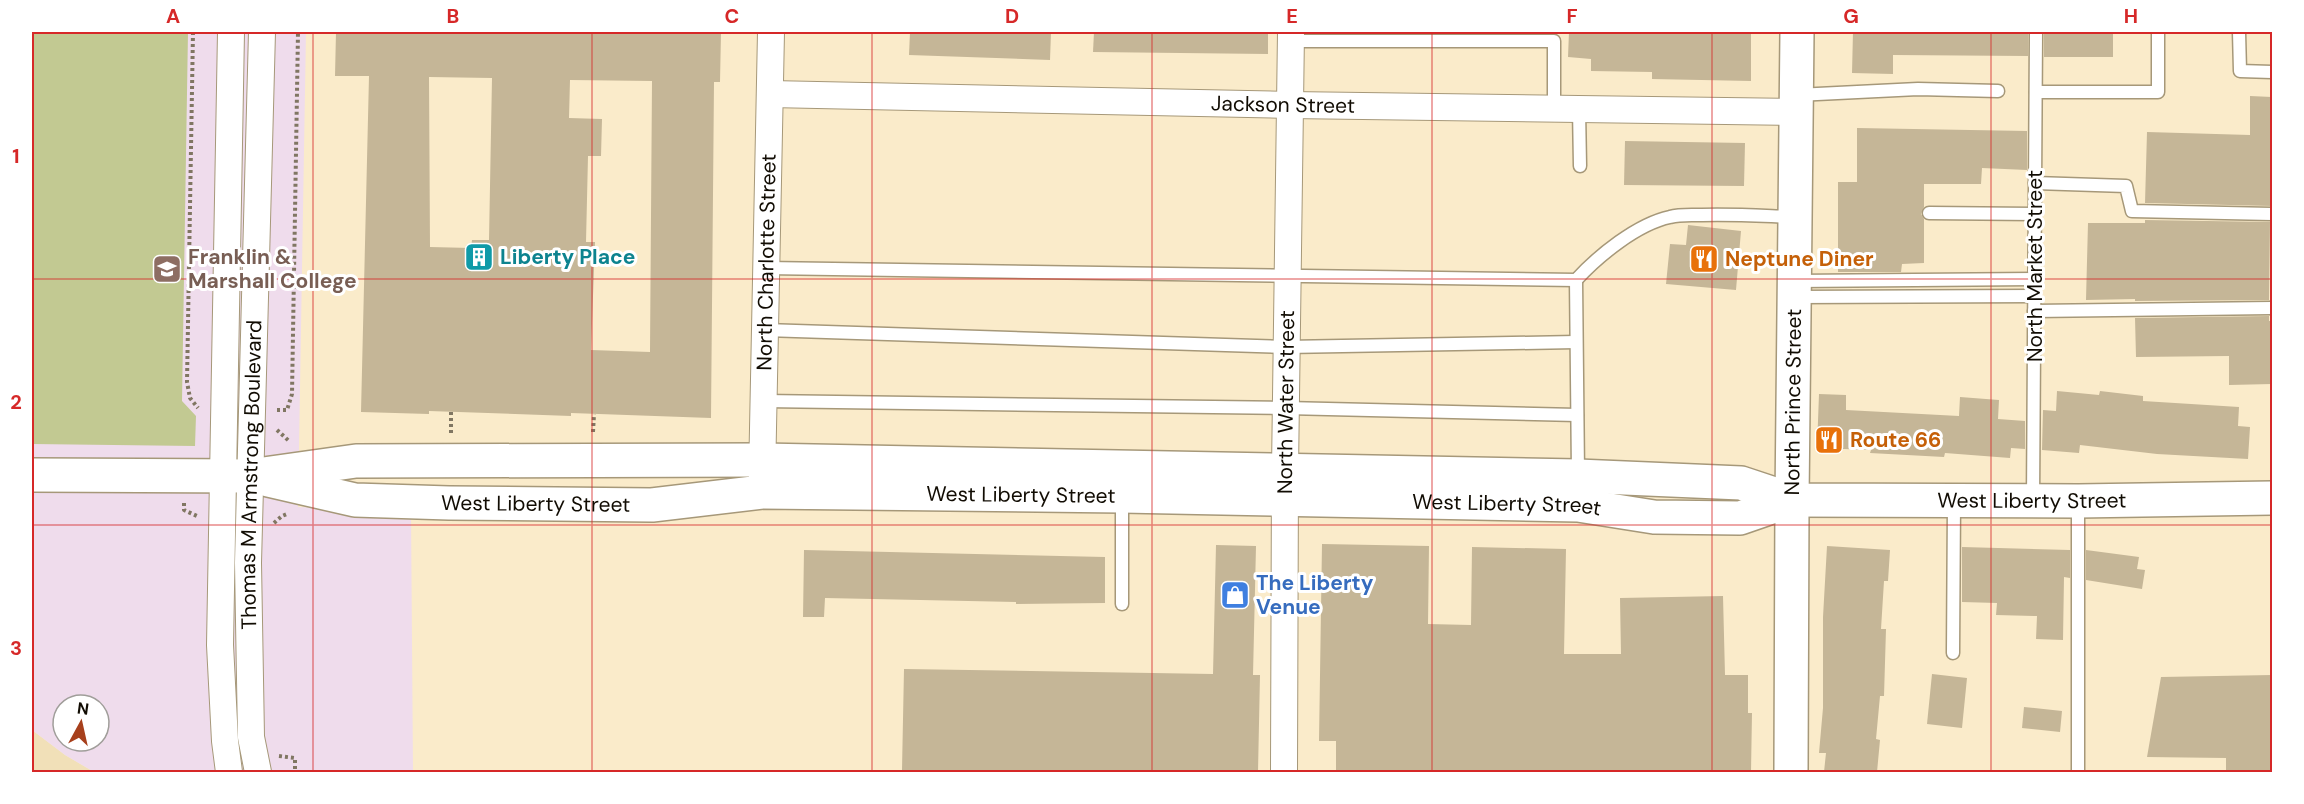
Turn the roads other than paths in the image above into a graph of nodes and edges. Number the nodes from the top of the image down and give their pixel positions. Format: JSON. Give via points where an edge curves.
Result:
{"nodes":[{"id":1,"x":231,"y":32,"type":"edge"},
{"id":2,"x":262,"y":32,"type":"edge"},
{"id":3,"x":771,"y":32,"type":"edge"},
{"id":4,"x":1797,"y":32,"type":"edge"},
{"id":5,"x":2036,"y":32,"type":"edge"},
{"id":6,"x":2158,"y":32,"type":"edge"},
{"id":7,"x":2240,"y":32,"type":"edge"},
{"id":8,"x":1291,"y":36,"type":"edge"},
{"id":9,"x":1554,"y":36,"type":"edge"},
{"id":10,"x":2272,"y":72,"type":"edge"},
{"id":11,"x":1998,"y":92,"type":"dead end"},
{"id":12,"x":2036,"y":92,"type":"junction"},
{"id":13,"x":770,"y":94,"type":"junction"},
{"id":14,"x":1796,"y":104,"type":"junction"},
{"id":15,"x":1290,"y":105,"type":"junction"},
{"id":16,"x":1567,"y":109,"type":"junction"},
{"id":17,"x":1580,"y":166,"type":"dead end"},
{"id":18,"x":2035,"y":183,"type":"junction"},
{"id":19,"x":1929,"y":213,"type":"dead end"},
{"id":20,"x":2035,"y":214,"type":"junction"},
{"id":21,"x":2272,"y":214,"type":"edge"},
{"id":22,"x":1795,"y":218,"type":"junction"},
{"id":23,"x":766,"y":268,"type":"junction"},
{"id":24,"x":1287,"y":276,"type":"junction"},
{"id":25,"x":2034,"y":279,"type":"junction"},
{"id":26,"x":1576,"y":280,"type":"junction"},
{"id":27,"x":1794,"y":289,"type":"junction"},
{"id":28,"x":2034,"y":296,"type":"junction"},
{"id":29,"x":2272,"y":308,"type":"edge"},
{"id":30,"x":2034,"y":311,"type":"junction"},
{"id":31,"x":765,"y":330,"type":"junction"},
{"id":32,"x":1576,"y":342,"type":"junction"},
{"id":33,"x":1286,"y":347,"type":"junction"},
{"id":34,"x":764,"y":401,"type":"junction"},
{"id":35,"x":1286,"y":408,"type":"junction"},
{"id":36,"x":1577,"y":415,"type":"junction"},
{"id":37,"x":763,"y":460,"type":"junction"},
{"id":38,"x":32,"y":475,"type":"edge"},
{"id":39,"x":237,"y":476,"type":"junction"},
{"id":40,"x":302,"y":478,"type":"junction"},
{"id":41,"x":1285,"y":484,"type":"junction"},
{"id":42,"x":1578,"y":490,"type":"junction"},
{"id":43,"x":762,"y":492,"type":"junction"},
{"id":44,"x":1122,"y":496,"type":"junction"},
{"id":45,"x":2272,"y":498,"type":"edge"},
{"id":46,"x":1792,"y":500,"type":"junction"},
{"id":47,"x":1954,"y":501,"type":"junction"},
{"id":48,"x":2033,"y":501,"type":"junction"},
{"id":49,"x":2078,"y":501,"type":"junction"},
{"id":50,"x":1122,"y":604,"type":"dead end"},
{"id":51,"x":1953,"y":652,"type":"dead end"},
{"id":52,"x":267,"y":764,"type":"edge"},
{"id":53,"x":229,"y":772,"type":"edge"},
{"id":54,"x":1284,"y":772,"type":"edge"},
{"id":55,"x":1791,"y":772,"type":"edge"},
{"id":56,"x":2078,"y":772,"type":"edge"}],
"edges":[{"from":1,"to":39,"type":"street","name":"Thomas M Armstrong Boulevard"},
{"from":2,"to":39,"type":"street","name":"Thomas M Armstrong Boulevard"},
{"from":3,"to":13,"type":"street","name":"North Charlotte Street"},
{"from":4,"to":14,"type":"main road","name":"North Prince Street"},
{"from":5,"to":12,"type":"lane","name":"North Market Street"},
{"from":6,"to":12,"type":"lane","via":[[2158,92]]},
{"from":7,"to":10,"type":"lane","via":[[2240,71]]},
{"from":8,"to":9,"type":"lane"},
{"from":8,"to":15,"type":"street","name":"North Water Street"},
{"from":9,"to":16,"type":"lane"},
{"from":11,"to":14,"type":"lane","via":[[1918,89]]},
{"from":12,"to":18,"type":"lane","name":"North Market Street"},
{"from":13,"to":15,"type":"street","name":"Jackson Street"},
{"from":13,"to":23,"type":"street","name":"North Charlotte Street"},
{"from":14,"to":16,"type":"street","name":"Jackson Street"},
{"from":14,"to":22,"type":"main road","name":"North Prince Street"},
{"from":15,"to":16,"type":"street","name":"Jackson Street"},
{"from":15,"to":24,"type":"street","name":"North Water Street"},
{"from":16,"to":17,"type":"lane"},
{"from":18,"to":20,"type":"lane","name":"North Market Street"},
{"from":18,"to":21,"type":"lane","via":[[2126,186],[2132,212]]},
{"from":19,"to":20,"type":"lane"},
{"from":20,"to":25,"type":"lane","name":"North Market Street"},
{"from":22,"to":26,"type":"lane","via":[[1728,214],[1670,217],[1621,242]]},
{"from":22,"to":27,"type":"main road","name":"North Prince Street"},
{"from":23,"to":24,"type":"lane"},
{"from":23,"to":31,"type":"street","name":"North Charlotte Street"},
{"from":24,"to":26,"type":"lane"},
{"from":24,"to":33,"type":"street","name":"North Water Street"},
{"from":25,"to":27,"type":"lane"},
{"from":25,"to":28,"type":"lane","name":"North Market Street"},
{"from":26,"to":32,"type":"lane"},
{"from":27,"to":28,"type":"lane"},
{"from":27,"to":46,"type":"main road","name":"North Prince Street"},
{"from":28,"to":30,"type":"lane","name":"North Market Street"},
{"from":29,"to":30,"type":"lane"},
{"from":30,"to":48,"type":"lane","name":"North Market Street"},
{"from":31,"to":33,"type":"lane"},
{"from":31,"to":34,"type":"street","name":"North Charlotte Street"},
{"from":32,"to":33,"type":"lane"},
{"from":32,"to":36,"type":"lane"},
{"from":33,"to":35,"type":"street","name":"North Water Street"},
{"from":34,"to":35,"type":"lane"},
{"from":34,"to":37,"type":"street","name":"North Charlotte Street"},
{"from":35,"to":36,"type":"lane"},
{"from":35,"to":41,"type":"street","name":"North Water Street"},
{"from":36,"to":42,"type":"lane"},
{"from":37,"to":40,"type":"main road","name":"West Liberty Street","via":[[356,461]]},
{"from":37,"to":41,"type":"main road","name":"West Liberty Street"},
{"from":37,"to":43,"type":"street","name":"North Charlotte Street"},
{"from":38,"to":39,"type":"main road","name":"West Liberty Street"},
{"from":39,"to":40,"type":"main road","name":"West Liberty Street"},
{"from":39,"to":52,"type":"street","name":"Thomas M Armstrong Boulevard","via":[[248,563],[251,737]]},
{"from":39,"to":53,"type":"street","name":"Thomas M Armstrong Boulevard","via":[[220,645]]},
{"from":40,"to":43,"type":"main road","name":"West Liberty Street","via":[[355,500],[652,505]]},
{"from":41,"to":42,"type":"main road","name":"West Liberty Street"},
{"from":41,"to":44,"type":"main road","name":"West Liberty Street"},
{"from":41,"to":54,"type":"street","name":"North Water Street"},
{"from":42,"to":46,"type":"main road","name":"West Liberty Street","via":[[1741,483]]},
{"from":43,"to":44,"type":"main road","name":"West Liberty Street"},
{"from":44,"to":50,"type":"lane"},
{"from":45,"to":49,"type":"main road","name":"West Liberty Street"},
{"from":46,"to":47,"type":"main road","name":"West Liberty Street"},
{"from":46,"to":55,"type":"main road","name":"North Prince Street"},
{"from":47,"to":48,"type":"main road","name":"West Liberty Street"},
{"from":47,"to":51,"type":"lane"},
{"from":48,"to":49,"type":"main road","name":"West Liberty Street"},
{"from":49,"to":56,"type":"lane"}]}
